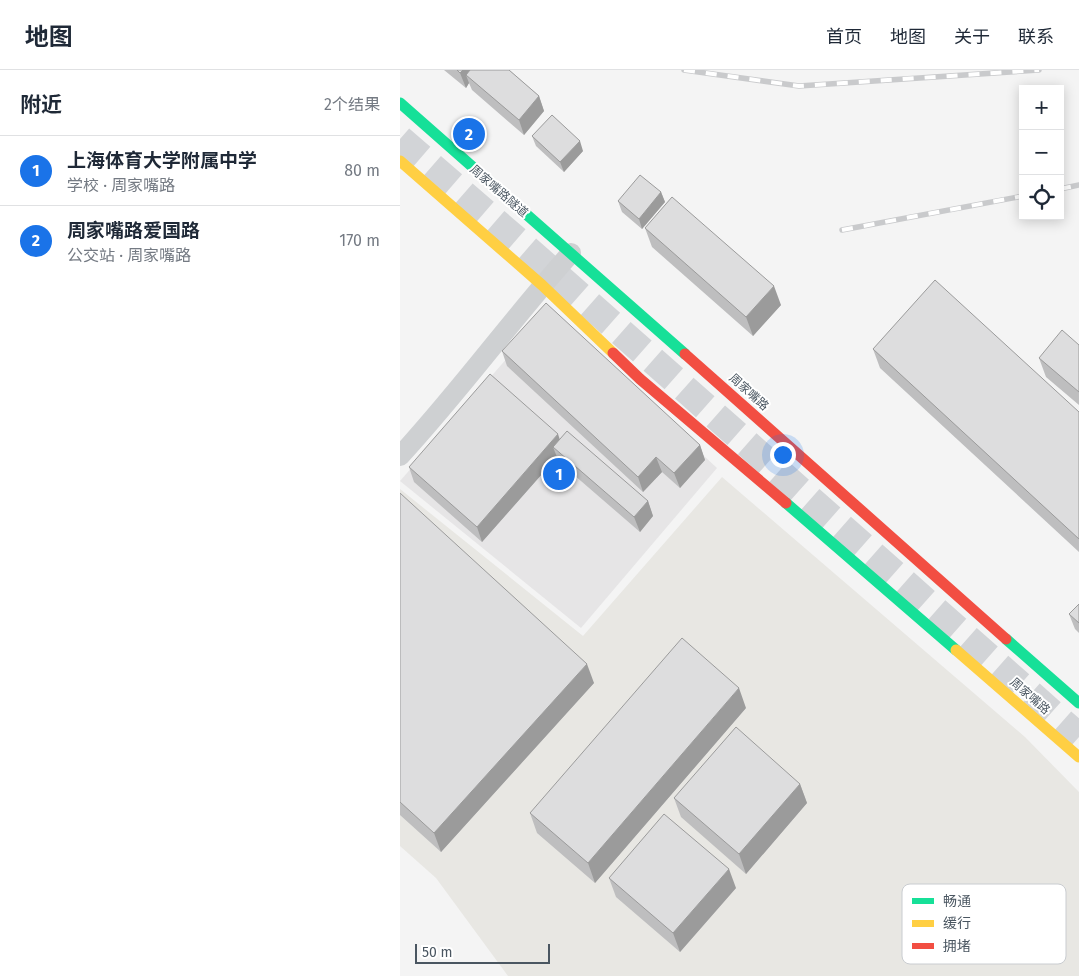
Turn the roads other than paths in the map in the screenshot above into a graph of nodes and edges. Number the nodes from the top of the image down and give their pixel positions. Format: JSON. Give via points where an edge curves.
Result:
{"nodes":[{"id":1,"x":400,"y":103,"type":"edge"},
{"id":2,"x":400,"y":161,"type":"edge"},
{"id":3,"x":571,"y":253,"type":"junction"},
{"id":4,"x":542,"y":285,"type":"junction"},
{"id":5,"x":400,"y":456,"type":"edge"},
{"id":6,"x":1079,"y":703,"type":"edge"},
{"id":7,"x":1079,"y":757,"type":"edge"}],
"edges":[{"from":1,"to":3,"type":"main road","name":"周家嘴路"},
{"from":2,"to":4,"type":"main road","name":"周家嘴路"},
{"from":3,"to":4,"type":"street"},
{"from":3,"to":6,"type":"main road","name":"周家嘴路"},
{"from":4,"to":5,"type":"street"},
{"from":4,"to":7,"type":"main road","name":"周家嘴路","via":[[640,379]]}]}
